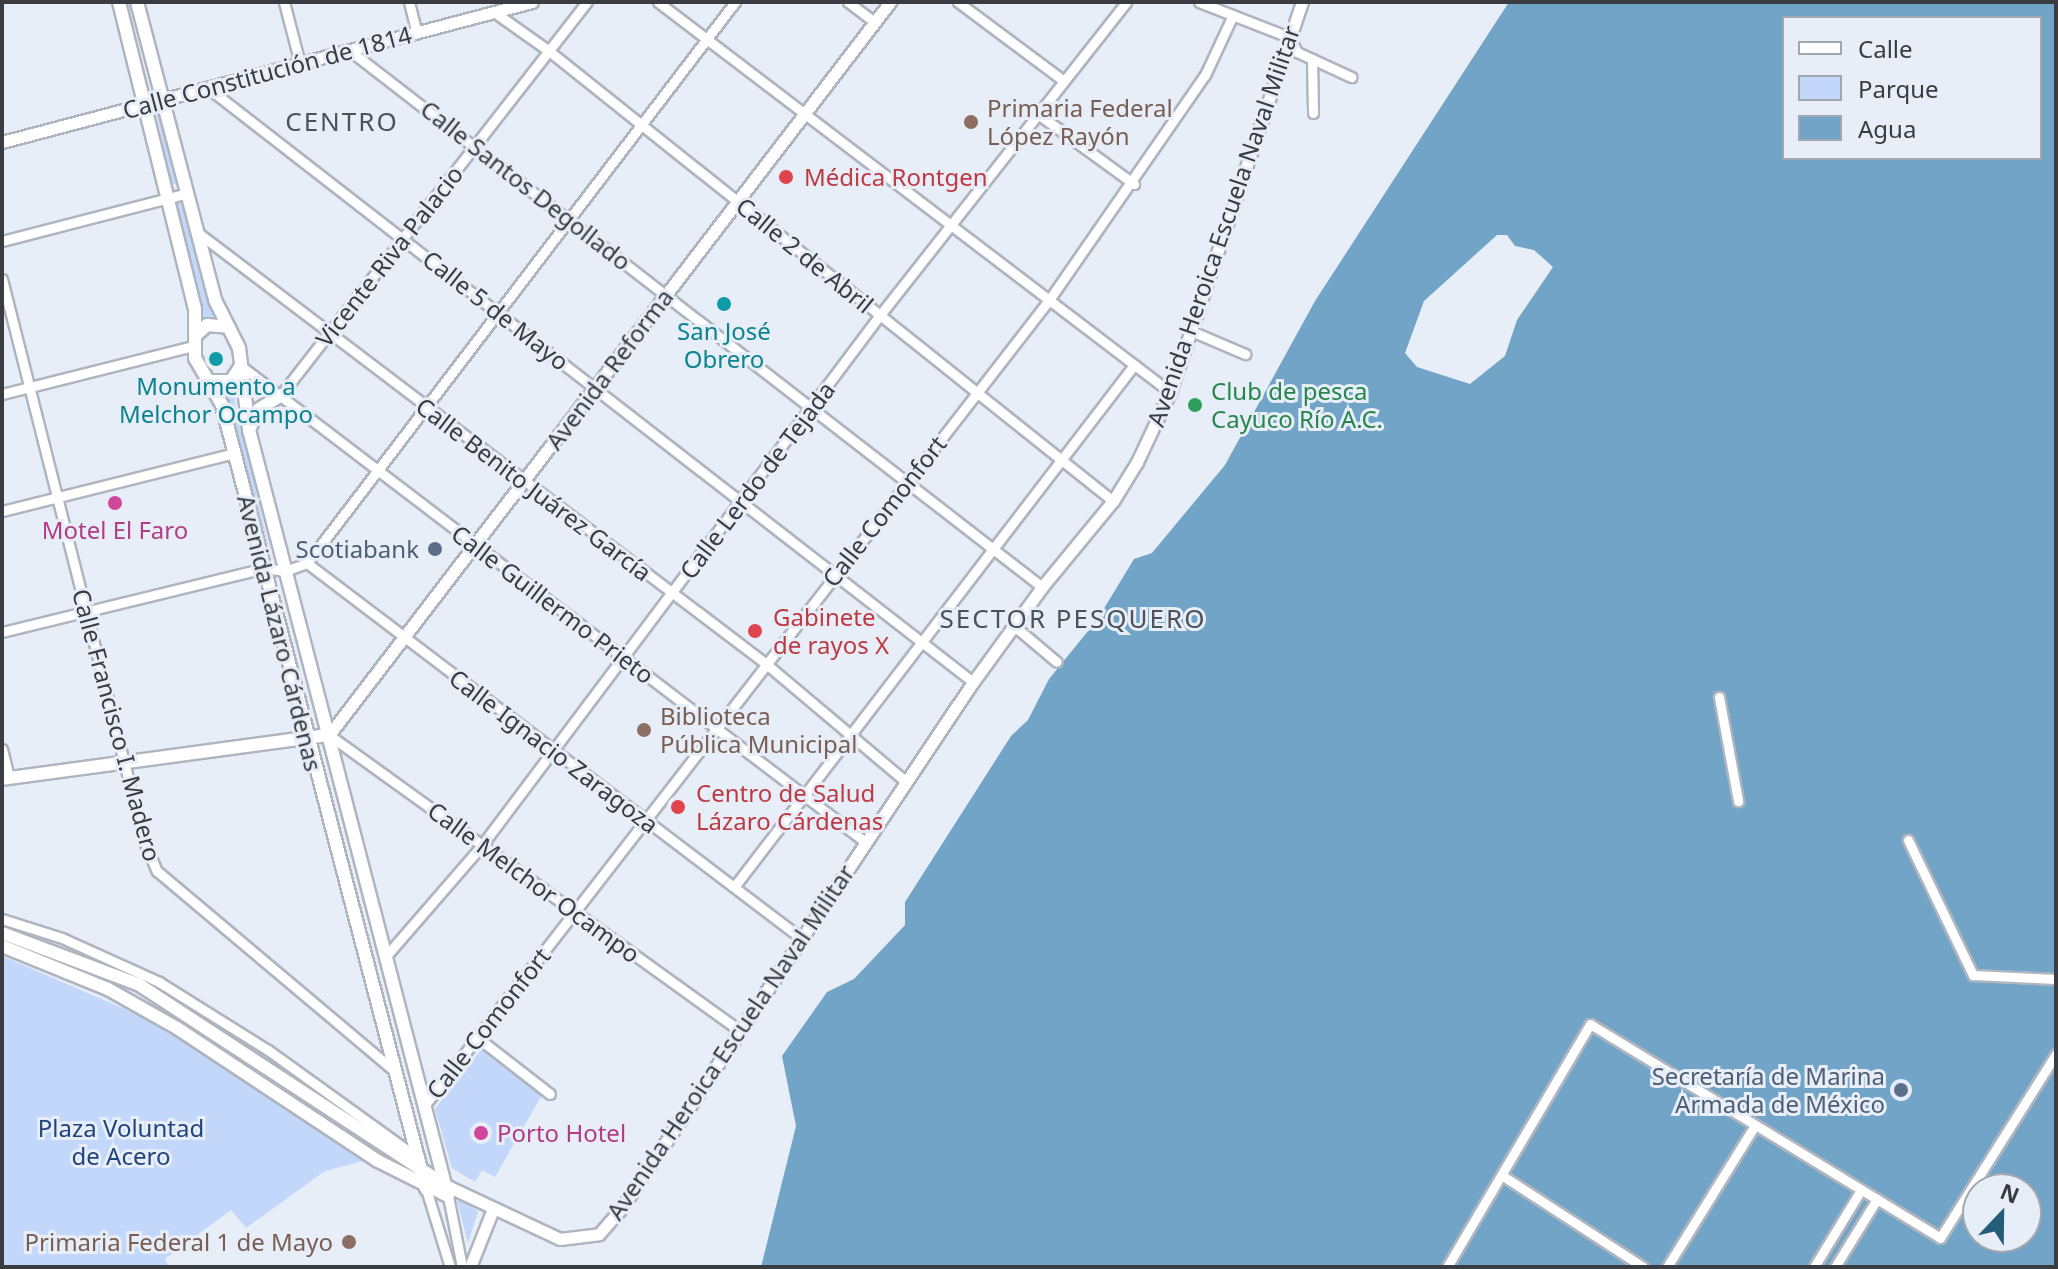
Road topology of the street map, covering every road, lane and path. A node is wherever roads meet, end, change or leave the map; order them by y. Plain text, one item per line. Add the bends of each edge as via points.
1 (119, 2) edge
2 (137, 2) edge
3 (284, 2) edge
4 (409, 2) edge
5 (529, 2) edge
6 (587, 2) edge
7 (658, 2) edge
8 (735, 2) edge
9 (848, 2) edge
10 (890, 2) edge
11 (958, 2) edge
12 (1126, 2) edge
13 (1199, 2) edge
14 (1302, 2) edge
15 (494, 12) junction
16 (1233, 15) junction
17 (875, 22) junction
18 (417, 33) junction
19 (1289, 37) junction
20 (706, 39) junction
21 (349, 50) junction
22 (549, 51) junction
23 (1312, 59) junction
24 (300, 64) junction
25 (1351, 77) dead end
26 (1064, 81) junction
27 (208, 88) junction
28 (161, 100) junction
29 (144, 105) junction
30 (1313, 113) dead end
31 (805, 114) junction
32 (1038, 114) junction
33 (641, 124) junction
34 (2, 142) edge
35 (476, 144) junction
36 (1134, 184) junction
37 (187, 193) junction
38 (169, 197) junction
39 (738, 201) junction
40 (570, 218) junction
41 (952, 226) junction
42 (197, 232) junction
43 (403, 237) junction
44 (2, 241) edge
45 (2, 279) edge
46 (667, 294) junction
47 (1049, 300) junction
48 (499, 312) junction
49 (880, 315) junction
50 (228, 327) junction
51 (1191, 331) junction
52 (329, 333) junction
53 (194, 340) junction
54 (1245, 354) dead end
55 (1134, 365) junction
56 (241, 366) junction
57 (211, 381) junction
58 (30, 387) junction
59 (595, 387) junction
60 (976, 392) junction
61 (1170, 392) junction
62 (2, 394) edge
63 (280, 396) junction
64 (426, 407) junction
65 (813, 408) junction
66 (249, 430) junction
67 (234, 453) junction
68 (1061, 460) junction
69 (378, 470) junction
70 (522, 482) junction
71 (909, 483) junction
72 (58, 497) junction
73 (1113, 501) junction
74 (741, 502) junction
75 (2, 511) edge
76 (475, 544) junction
77 (993, 549) junction
78 (307, 563) junction
79 (264, 568) junction
80 (285, 571) junction
81 (834, 574) junction
82 (1042, 587) junction
83 (672, 593) junction
84 (84, 612) junction
85 (1013, 625) junction
86 (2, 632) edge
87 (404, 637) junction
88 (921, 642) junction
89 (622, 657) junction
90 (1057, 662) dead end
91 (765, 663) junction
92 (973, 682) junction
93 (1719, 697) dead end
94 (716, 728) junction
95 (329, 735) junction
96 (850, 736) junction
97 (305, 738) junction
98 (2, 749) edge
99 (553, 750) junction
100 (125, 762) junction
101 (6, 778) edge
102 (905, 781) junction
103 (804, 795) junction
104 (1738, 801) dead end
105 (645, 820) junction
106 (1908, 840) dead end
107 (864, 841) junction
108 (482, 845) junction
109 (734, 887) junction
110 (574, 911) junction
111 (2, 919) edge
112 (2, 933) edge
113 (801, 938) junction
114 (2, 946) edge
115 (386, 956) junction
116 (390, 975) junction
117 (2056, 979) edge
118 (371, 980) junction
119 (739, 1030) junction
120 (478, 1038) junction
121 (2056, 1054) edge
122 (393, 1070) junction
123 (550, 1094) dead end
124 (424, 1106) junction
125 (1755, 1125) junction
126 (415, 1156) junction
127 (420, 1170) junction
128 (1503, 1176) junction
129 (426, 1189) junction
130 (1861, 1190) junction
131 (451, 1191) junction
132 (1877, 1199) junction
133 (493, 1209) junction
134 (450, 1267) edge
135 (462, 1267) edge
136 (470, 1267) edge
137 (1447, 1267) edge
138 (1643, 1267) edge
139 (1667, 1267) edge
140 (1814, 1267) edge
141 (1835, 1267) edge

1 - 29 main road, Avenida Lázaro Cárdenas
2 - 28 main road, Avenida Lázaro Cárdenas
3 - 24 street
4 - 18 street
5 - 15 street, Calle Constitución de 1814
6 - 22 street, Vicente Riva Palacio
7 - 20 street
8 - 20 street
9 - 17 street
10 - 17 street, Avenida Reforma
11 - 26 street
12 - 26 street, Calle Lerdo de Tejada
13 - 16 street
14 - 19 street, Avenida Heroica Escuela Naval Militar
15 - 18 street, Calle Constitución de 1814
15 - 22 street, Calle 2 de Abril
16 - 19 street
16 - 36 street, Calle Comonfort via 1205,75
17 - 31 street, Avenida Reforma
18 - 21 street, Calle Constitución de 1814
19 - 23 street via 1297,52
19 - 51 street, Avenida Heroica Escuela Naval Militar
20 - 31 street
20 - 33 street
21 - 24 street, Calle Constitución de 1814
21 - 35 street, Calle Santos Degollado
22 - 33 street, Calle 2 de Abril
22 - 35 street, Vicente Riva Palacio
23 - 25 street
23 - 30 street
24 - 27 street, Calle Constitución de 1814
26 - 32 street, Calle Lerdo de Tejada
27 - 28 street, Calle Constitución de 1814
27 - 43 street, Calle 5 de Mayo
28 - 29 street, Calle Constitución de 1814
28 - 37 main road, Avenida Lázaro Cárdenas
29 - 34 street, Calle Constitución de 1814
29 - 38 main road, Avenida Lázaro Cárdenas
31 - 39 street, Avenida Reforma
31 - 41 street
32 - 36 street
32 - 41 street, Calle Lerdo de Tejada
33 - 39 street, Calle 2 de Abril
33 - 40 street
35 - 40 street, Calle Santos Degollado
35 - 43 street, Vicente Riva Palacio
36 - 47 street, Calle Comonfort
37 - 38 street
37 - 42 main road, Avenida Lázaro Cárdenas
38 - 44 street
38 - 53 main road, Avenida Lázaro Cárdenas via 195,308
39 - 46 street, Avenida Reforma
39 - 49 street, Calle 2 de Abril
40 - 46 street, Calle Santos Degollado
40 - 48 street
41 - 47 street
41 - 49 street, Calle Lerdo de Tejada
42 - 50 main road, Avenida Lázaro Cárdenas
42 - 52 street, Calle Benito Juárez García
43 - 48 street, Calle 5 de Mayo
43 - 52 street, Vicente Riva Palacio
45 - 58 street, Calle Francisco I. Madero
46 - 59 street, Avenida Reforma
46 - 65 street, Calle Santos Degollado
47 - 55 street
47 - 60 street, Calle Comonfort
48 - 59 street, Calle 5 de Mayo
48 - 64 street
49 - 60 street, Calle 2 de Abril
49 - 65 street, Calle Lerdo de Tejada
50 - 53 main road via 207,325
50 - 56 main road, Avenida Lázaro Cárdenas
51 - 54 street
51 - 61 street, Avenida Heroica Escuela Naval Militar
52 - 63 street, Vicente Riva Palacio
52 - 64 street, Calle Benito Juárez García
53 - 57 main road, Avenida Lázaro Cárdenas via 199,367
53 - 58 street
55 - 61 street
55 - 68 street
56 - 57 main road via 231,381
56 - 63 street, Calle Guillermo Prieto
56 - 66 main road, Avenida Lázaro Cárdenas
57 - 67 main road, Avenida Lázaro Cárdenas
58 - 62 street
58 - 72 street, Calle Francisco I. Madero
59 - 70 street, Avenida Reforma
59 - 74 street, Calle 5 de Mayo
60 - 68 street, Calle 2 de Abril
60 - 71 street, Calle Comonfort
61 - 73 street, Avenida Heroica Escuela Naval Militar
63 - 66 main road via 259,409
63 - 69 street, Calle Guillermo Prieto
64 - 69 street
64 - 70 street, Calle Benito Juárez García
65 - 71 street, Calle Santos Degollado
65 - 74 street, Calle Lerdo de Tejada
66 - 80 main road, Avenida Lázaro Cárdenas
67 - 72 street
67 - 79 main road, Avenida Lázaro Cárdenas
68 - 73 street, Calle 2 de Abril
68 - 77 street
69 - 76 street, Calle Guillermo Prieto
69 - 78 street
70 - 76 street, Avenida Reforma
70 - 83 street, Calle Benito Juárez García
71 - 77 street, Calle Santos Degollado
71 - 81 street, Calle Comonfort
72 - 75 street
72 - 84 street, Calle Francisco I. Madero
73 - 82 street, Avenida Heroica Escuela Naval Militar
74 - 81 street, Calle 5 de Mayo
74 - 83 street, Calle Lerdo de Tejada
76 - 87 street, Avenida Reforma
76 - 89 street, Calle Guillermo Prieto
77 - 82 street, Calle Santos Degollado
77 - 88 street
78 - 80 street
78 - 87 street, Calle Ignacio Zaragoza
79 - 80 street
79 - 84 street
79 - 97 main road, Avenida Lázaro Cárdenas
80 - 95 main road, Avenida Lázaro Cárdenas
81 - 88 street, Calle 5 de Mayo
81 - 91 street, Calle Comonfort
82 - 85 street, Avenida Heroica Escuela Naval Militar
83 - 89 street, Calle Lerdo de Tejada
83 - 91 street, Calle Benito Juárez García
84 - 86 street
84 - 100 street, Calle Francisco I. Madero
85 - 90 street
85 - 92 street, Avenida Heroica Escuela Naval Militar
87 - 95 street, Avenida Reforma
87 - 99 street, Calle Ignacio Zaragoza
88 - 92 street, Calle 5 de Mayo
88 - 96 street
89 - 94 street, Calle Guillermo Prieto
89 - 99 street, Calle Lerdo de Tejada
91 - 94 street, Calle Comonfort
91 - 96 street, Calle Benito Juárez García
92 - 102 street, Avenida Heroica Escuela Naval Militar
93 - 104 street
94 - 103 street, Calle Guillermo Prieto
94 - 105 street, Calle Comonfort
95 - 97 main road
95 - 108 street, Calle Melchor Ocampo
95 - 115 main road, Avenida Lázaro Cárdenas
96 - 102 street, Calle Benito Juárez García
96 - 103 street
97 - 100 main road
97 - 118 main road, Avenida Lázaro Cárdenas
98 - 101 street
99 - 105 street, Calle Ignacio Zaragoza
99 - 108 street, Calle Lerdo de Tejada
100 - 101 main road
100 - 122 street, Calle Francisco I. Madero via 144,841 168,885
102 - 107 street, Avenida Heroica Escuela Naval Militar
103 - 107 street, Calle Guillermo Prieto
103 - 109 street
105 - 109 street, Calle Ignacio Zaragoza
105 - 110 street, Calle Comonfort
106 - 117 street via 1973,975
107 - 113 street, Avenida Heroica Escuela Naval Militar
108 - 110 street, Calle Melchor Ocampo
108 - 115 street, Calle Lerdo de Tejada
109 - 113 street, Calle Ignacio Zaragoza
110 - 119 street, Calle Melchor Ocampo
110 - 120 street, Calle Comonfort
111 - 126 street via 62,938 159,982 268,1050
112 - 127 main road via 138,984
113 - 119 street, Avenida Heroica Escuela Naval Militar
114 - 129 main road via 108,989 177,1028
115 - 116 main road, Avenida Lázaro Cárdenas
116 - 118 main road
116 - 124 main road, Avenida Lázaro Cárdenas
118 - 122 main road, Avenida Lázaro Cárdenas
119 - 133 street, Avenida Heroica Escuela Naval Militar via 599,1234 560,1239
120 - 123 street
120 - 124 street, Calle Comonfort
121 - 132 street via 1940,1238
122 - 126 main road, Avenida Lázaro Cárdenas
124 - 131 main road, Avenida Lázaro Cárdenas
125 - 128 street via 1590,1024
125 - 130 street
125 - 139 street
126 - 127 main road, Avenida Lázaro Cárdenas
127 - 129 main road, Avenida Lázaro Cárdenas
127 - 131 main road
128 - 137 street
128 - 138 street
129 - 131 main road
129 - 134 street, Avenida Lázaro Cárdenas
130 - 132 street
130 - 140 street
131 - 133 street, Avenida Heroica Escuela Naval Militar
131 - 135 street, Avenida Lázaro Cárdenas
132 - 141 street
133 - 136 street

